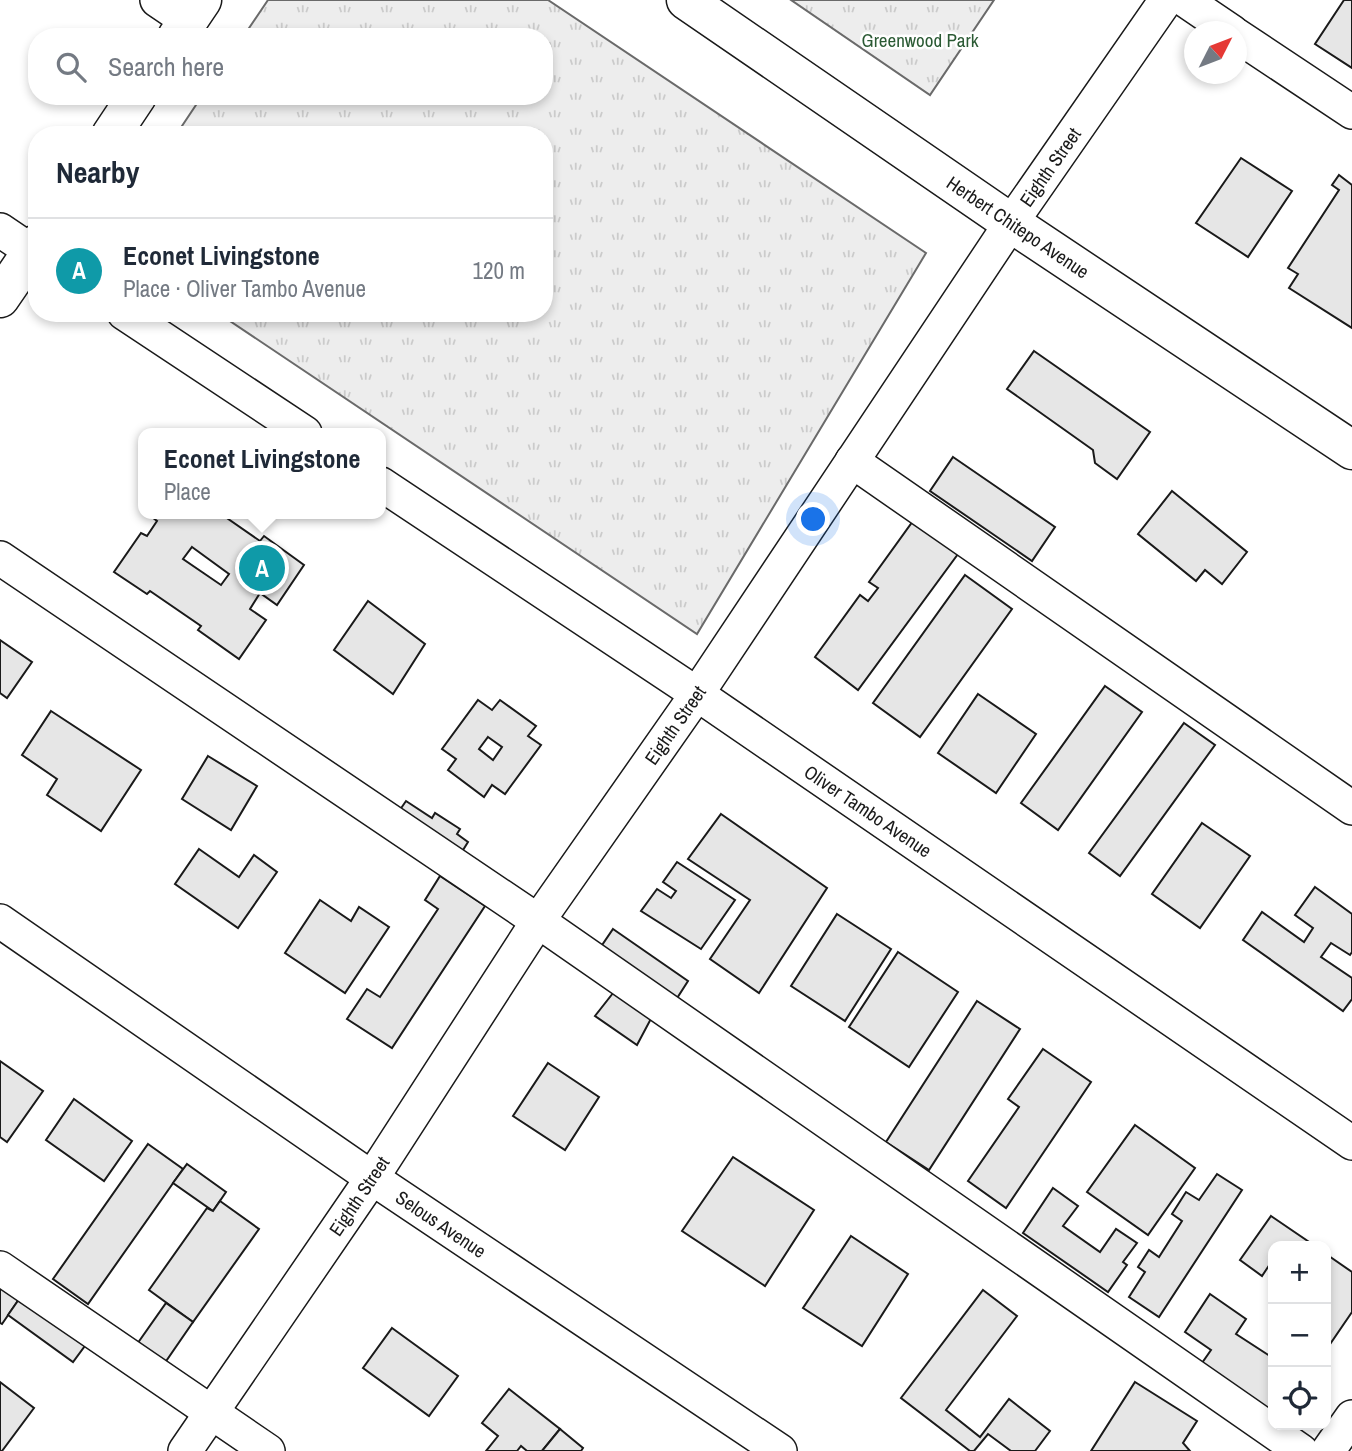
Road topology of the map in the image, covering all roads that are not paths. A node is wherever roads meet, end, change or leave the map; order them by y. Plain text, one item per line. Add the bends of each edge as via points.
1 (686, 0) edge
2 (1166, 0) edge
3 (1185, 0) edge
4 (1216, 21) edge
5 (1247, 42) edge
6 (131, 105) edge
7 (1352, 113) edge
8 (117, 126) edge
9 (1011, 223) junction
10 (0, 230) edge
11 (28, 246) edge
12 (28, 260) edge
13 (0, 298) edge
14 (138, 322) edge
15 (297, 428) edge
16 (1352, 450) edge
17 (852, 461) junction
18 (386, 487) edge
19 (0, 558) edge
20 (697, 694) junction
21 (1352, 808) edge
22 (0, 921) edge
23 (538, 921) junction
24 (1352, 1143) edge
25 (372, 1178) junction
26 (0, 1268) edge
27 (212, 1413) junction
28 (1352, 1416) edge
29 (184, 1451) edge
30 (268, 1451) edge
31 (780, 1451) edge
32 (1301, 1451) edge
33 (1328, 1451) edge

1 - 9 main road, Herbert Chitepo Avenue
2 - 9 street, Eighth Street
3 - 4 street
5 - 7 street
6 - 8 main road
9 - 16 main road, Herbert Chitepo Avenue
9 - 17 street, Eighth Street
10 - 11 street
12 - 13 main road
14 - 15 street
17 - 20 street, Eighth Street
17 - 21 street
18 - 20 street, Oliver Tambo Avenue
19 - 23 street
20 - 23 street, Eighth Street
20 - 24 street, Oliver Tambo Avenue
22 - 25 street, Selous Avenue
23 - 25 street, Eighth Street
23 - 32 street
25 - 27 street, Eighth Street
25 - 31 street, Selous Avenue
26 - 27 street
27 - 29 street, Eighth Street
27 - 30 street
28 - 33 street

